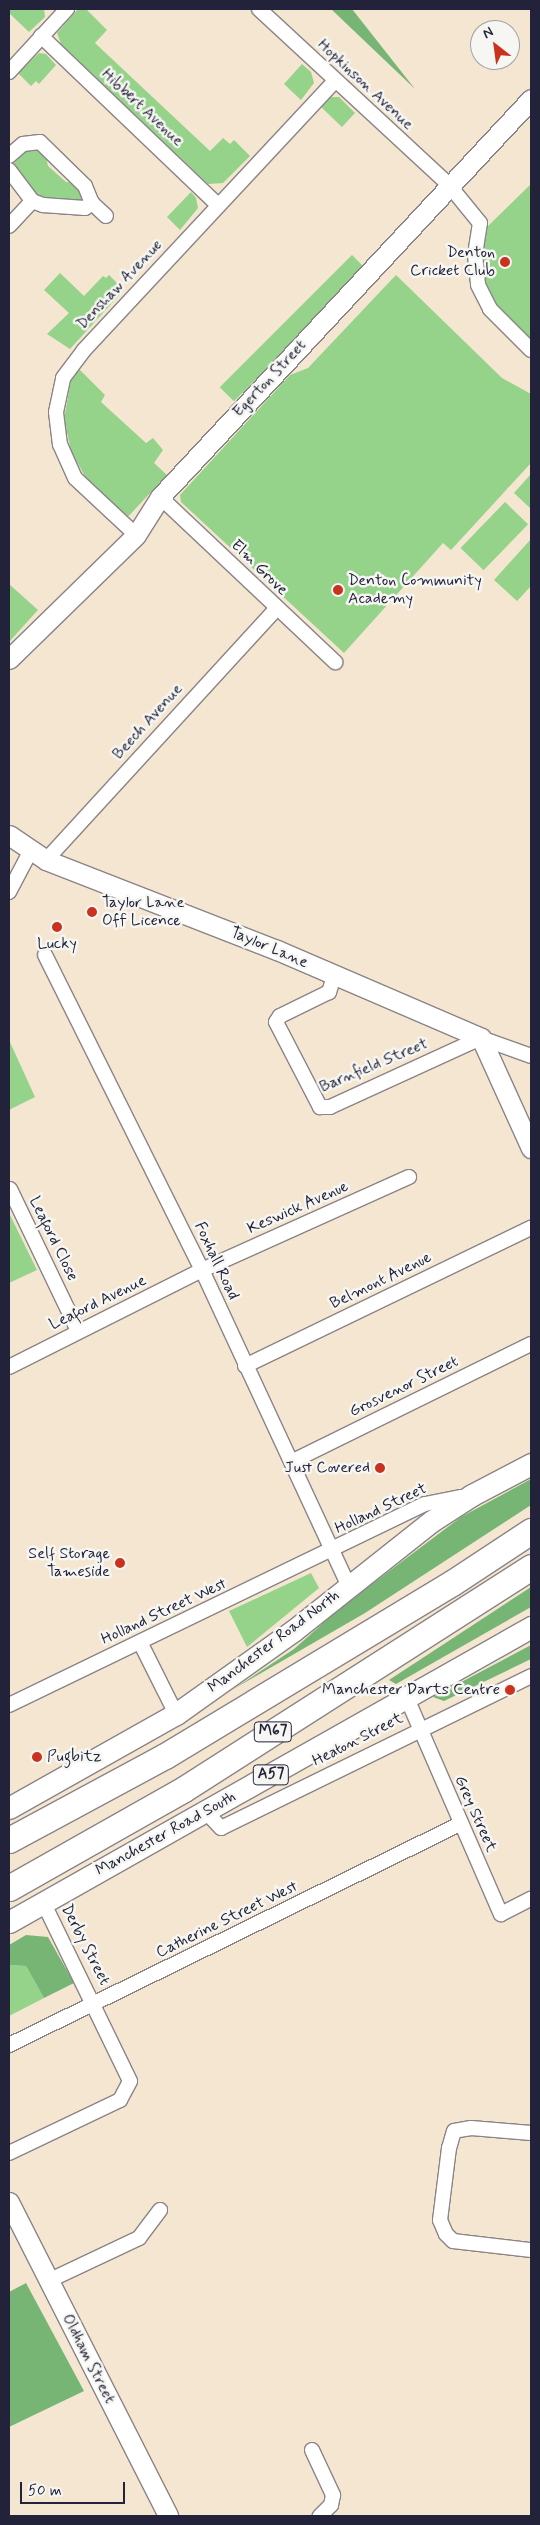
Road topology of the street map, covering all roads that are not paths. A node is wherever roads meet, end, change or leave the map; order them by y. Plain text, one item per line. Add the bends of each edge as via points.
1 (259, 9) edge
2 (62, 10) edge
3 (41, 36) junction
4 (9, 72) edge
5 (334, 82) junction
6 (531, 99) edge
7 (9, 156) edge
8 (9, 170) edge
9 (449, 185) junction
10 (32, 201) junction
11 (92, 203) junction
12 (218, 205) junction
13 (106, 216) dead end
14 (9, 226) edge
15 (531, 350) edge
16 (160, 497) junction
17 (136, 535) junction
18 (276, 609) junction
19 (9, 659) edge
20 (335, 662) dead end
21 (9, 835) edge
22 (38, 856) junction
23 (9, 892) edge
24 (45, 955) dead end
25 (334, 976) junction
26 (481, 1038) junction
27 (531, 1056) edge
28 (531, 1148) edge
29 (409, 1177) dead end
30 (10, 1189) dead end
31 (531, 1228) edge
32 (202, 1270) junction
33 (78, 1331) junction
34 (531, 1344) edge
35 (245, 1366) junction
36 (9, 1367) edge
37 (292, 1460) junction
38 (531, 1464) edge
39 (472, 1495) junction
40 (531, 1531) edge
41 (334, 1550) junction
42 (531, 1566) edge
43 (348, 1586) junction
44 (531, 1627) edge
45 (140, 1642) junction
46 (531, 1676) edge
47 (406, 1696) junction
48 (9, 1705) edge
49 (176, 1714) junction
50 (420, 1728) junction
51 (9, 1808) edge
52 (206, 1812) junction
53 (460, 1824) junction
54 (9, 1840) edge
55 (9, 1888) edge
56 (531, 1899) edge
57 (43, 1902) junction
58 (9, 1922) edge
59 (95, 2004) junction
60 (9, 2045) edge
61 (531, 2133) edge
62 (9, 2153) edge
63 (9, 2202) edge
64 (160, 2210) dead end
65 (531, 2250) edge
66 (48, 2281) junction
67 (312, 2450) dead end
68 (168, 2516) edge
69 (320, 2516) edge

1 - 5 street, Hopkinson Avenue
2 - 3 street
3 - 4 street
3 - 12 street, Hibbert Avenue
5 - 9 street, Hopkinson Avenue
5 - 12 street, Denshaw Avenue
6 - 9 street, Egerton Street
7 - 11 street via 23,144 40,142 85,186
8 - 10 street
9 - 15 street, Hopkinson Avenue via 480,223 475,271 490,308
9 - 16 street, Egerton Street
10 - 11 street via 43,206 85,208
10 - 14 street
11 - 13 street
12 - 17 street, Denshaw Avenue via 84,350 63,378 56,412 60,446 75,478
16 - 17 street, Egerton Street
16 - 18 street, Elm Grove
17 - 19 street, Egerton Street
18 - 20 street, Elm Grove
18 - 22 street, Beech Avenue
21 - 22 street, Taylor Lane
22 - 23 street, Beech Avenue
22 - 25 street, Taylor Lane via 277,950
24 - 32 street, Foxhall Road
25 - 26 street, Taylor Lane
25 - 26 street, Barnfield Street via 329,992 280,1016 276,1022 320,1107 330,1107
26 - 27 street, Taylor Lane
26 - 28 street
29 - 32 street, Keswick Avenue
30 - 33 street, Leaford Close
31 - 35 street, Belmont Avenue
32 - 33 street, Leaford Avenue
32 - 35 street, Foxhall Road
33 - 36 street, Leaford Avenue
34 - 37 street, Grosvenor Street
35 - 37 street, Foxhall Road
37 - 41 street, Foxhall Road
38 - 39 main road, Manchester Road North
39 - 41 street, Holland Street via 426,1504
39 - 43 main road, Manchester Road North
40 - 54 highway, M67 via 452,1583 165,1756
41 - 43 street, Foxhall Road
41 - 45 street, Holland Street West
42 - 55 highway, M67 via 184,1789
43 - 49 main road, Manchester Road North via 245,1666
44 - 47 main road, Manchester Road South / A57
45 - 48 street, Holland Street West
45 - 49 street
46 - 50 street, Heaton Street
47 - 50 street, Grey Street
47 - 52 main road, Manchester Road South / A57
49 - 51 main road, Manchester Road North
50 - 52 street, Heaton Street via 221,1828
50 - 53 street, Grey Street
52 - 57 main road, Manchester Road South / A57
53 - 56 street, Grey Street via 501,1914
53 - 59 street, Catherine Street West
57 - 58 main road, Manchester Road South / A57
57 - 59 street, Derby Street
59 - 60 street, Catherine Street West
59 - 62 street, Derby Street via 130,2081 120,2100
61 - 65 street via 471,2128 454,2130 440,2220 453,2241
63 - 66 street, Oldham Street
64 - 66 street via 139,2238
66 - 68 street, Oldham Street
67 - 69 street via 333,2495 331,2505

